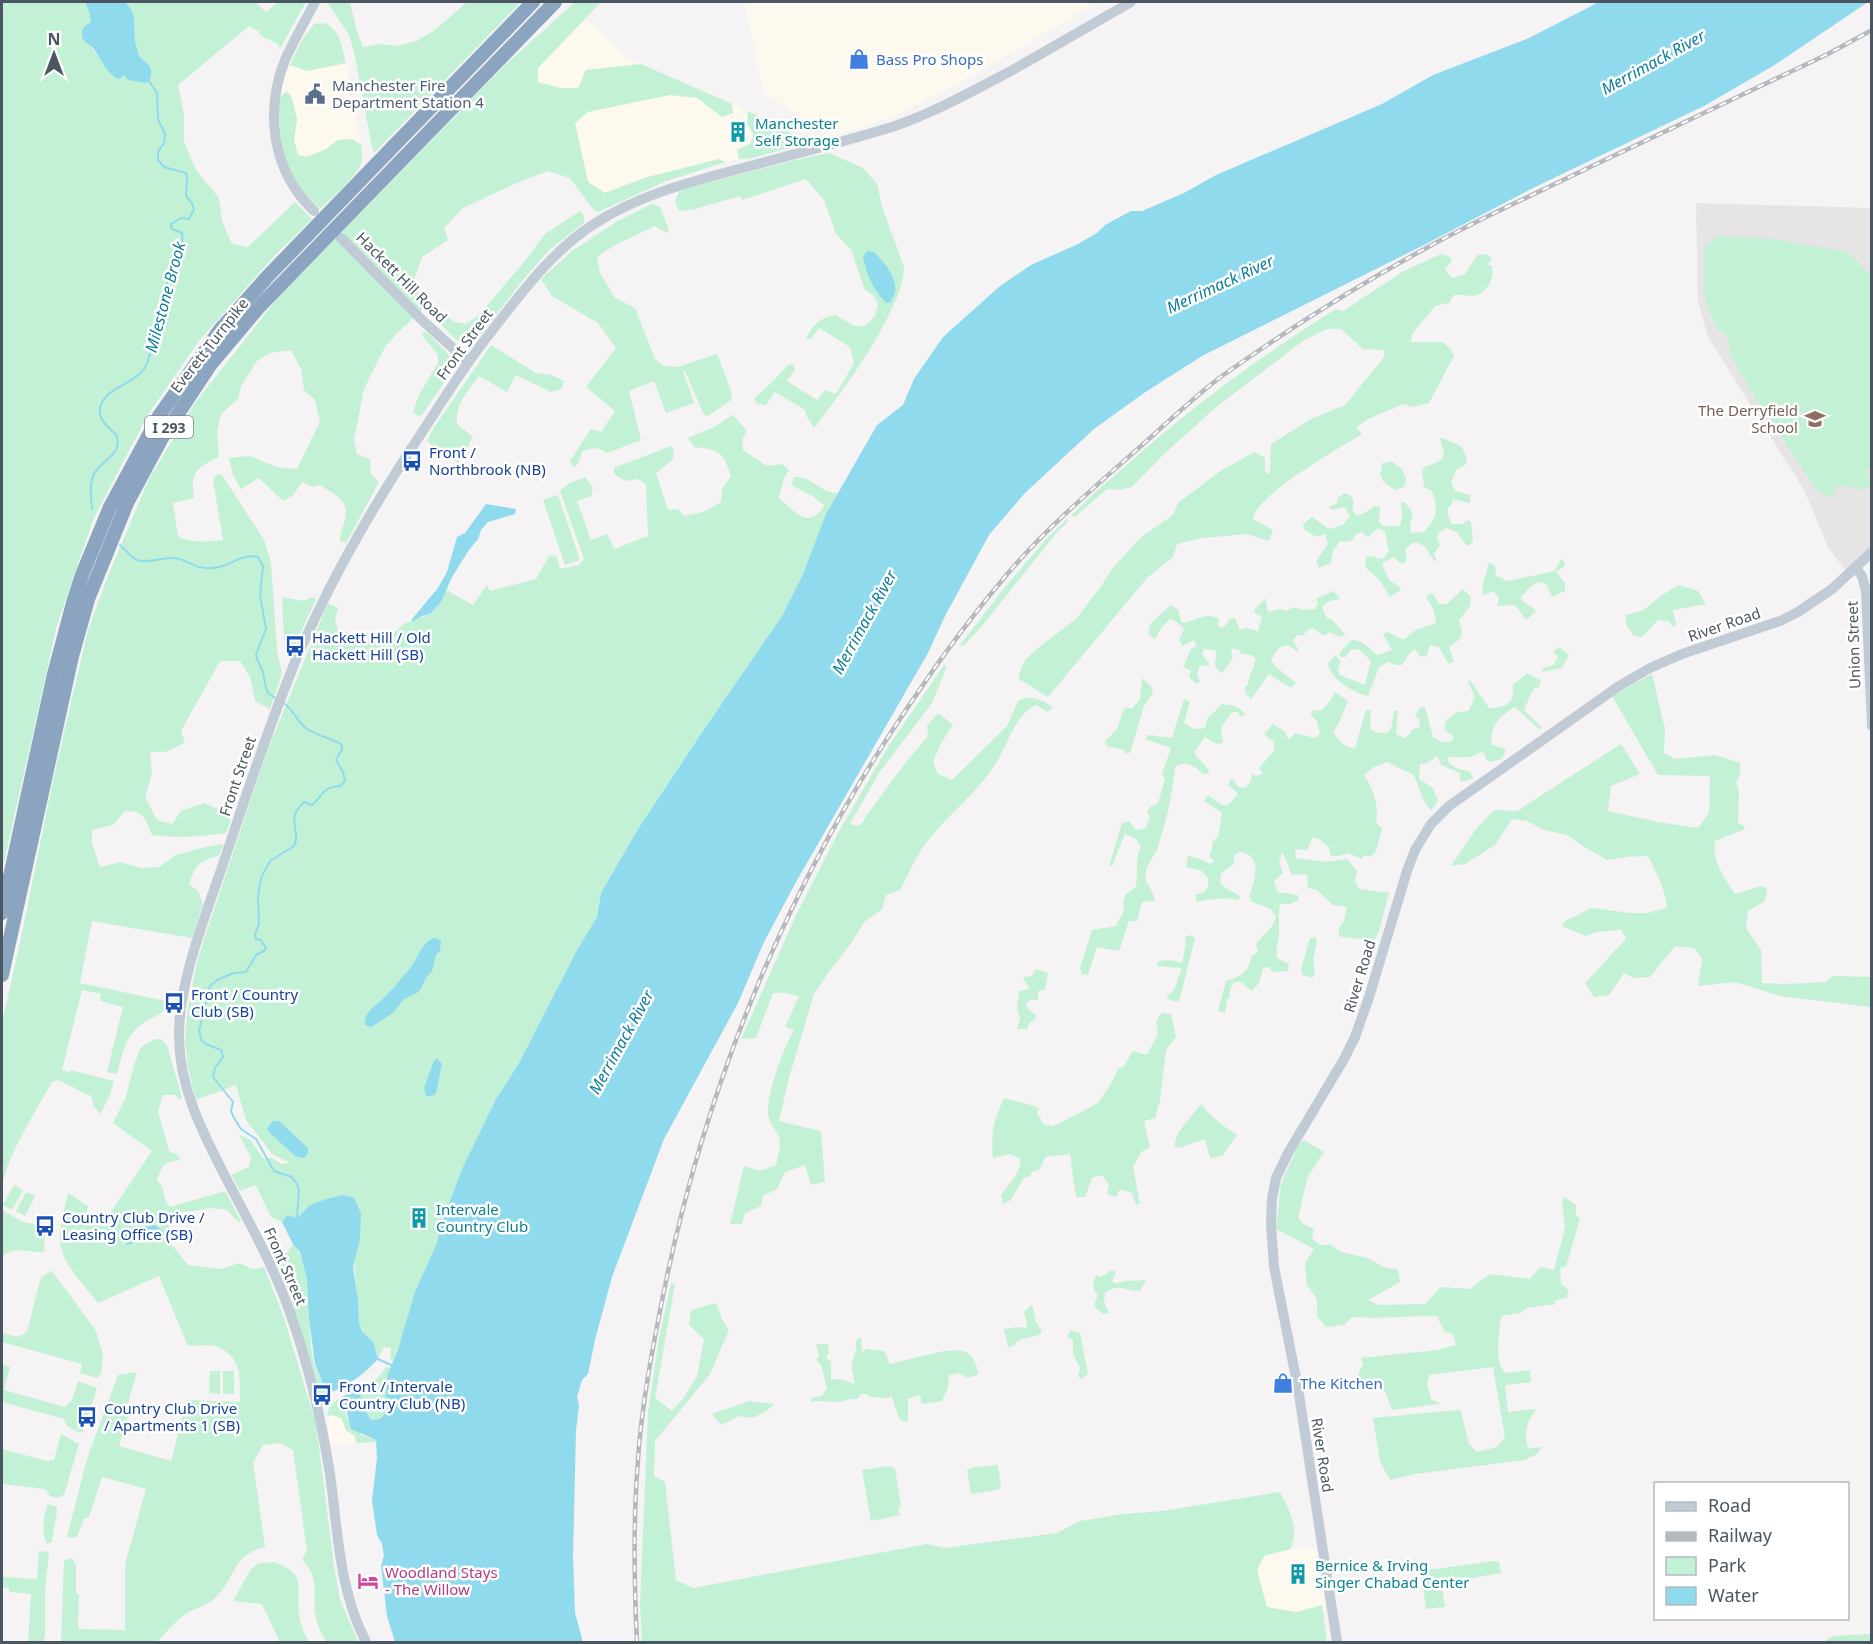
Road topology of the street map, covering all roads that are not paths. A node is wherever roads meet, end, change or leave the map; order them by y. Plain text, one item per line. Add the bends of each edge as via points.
1 (315, 2) edge
2 (533, 2) edge
3 (555, 2) edge
4 (1131, 2) edge
5 (314, 212) dead end
6 (341, 238) dead end
7 (468, 362) junction
8 (1872, 552) edge
9 (1855, 567) junction
10 (1872, 726) edge
11 (2, 913) edge
12 (2, 975) edge
13 (366, 1642) edge
14 (1337, 1642) edge

1 - 5 main road via 285,61 273,110 285,169 294,188
2 - 11 highway, Everett Turnpike / I 293 via 253,292 201,355 149,433 110,507 73,603
3 - 12 highway, Everett Turnpike / I 293 via 259,307 211,364 162,438 127,503 85,609
4 - 7 main road, Front Street via 957,99 899,124 662,191 594,224 533,278
6 - 7 main road, Hackett Hill Road
7 - 13 main road, Front Street via 361,530 294,664 200,934 179,1023 180,1063 191,1104 273,1270 313,1385 345,1586
8 - 9 main road, River Road
9 - 10 main road, Union Street via 1866,591
9 - 14 main road, River Road via 1832,589 1798,612 1672,658 1619,686 1449,806 1415,849 1355,1037 1288,1154 1276,1178 1272,1199 1274,1267 1298,1388

